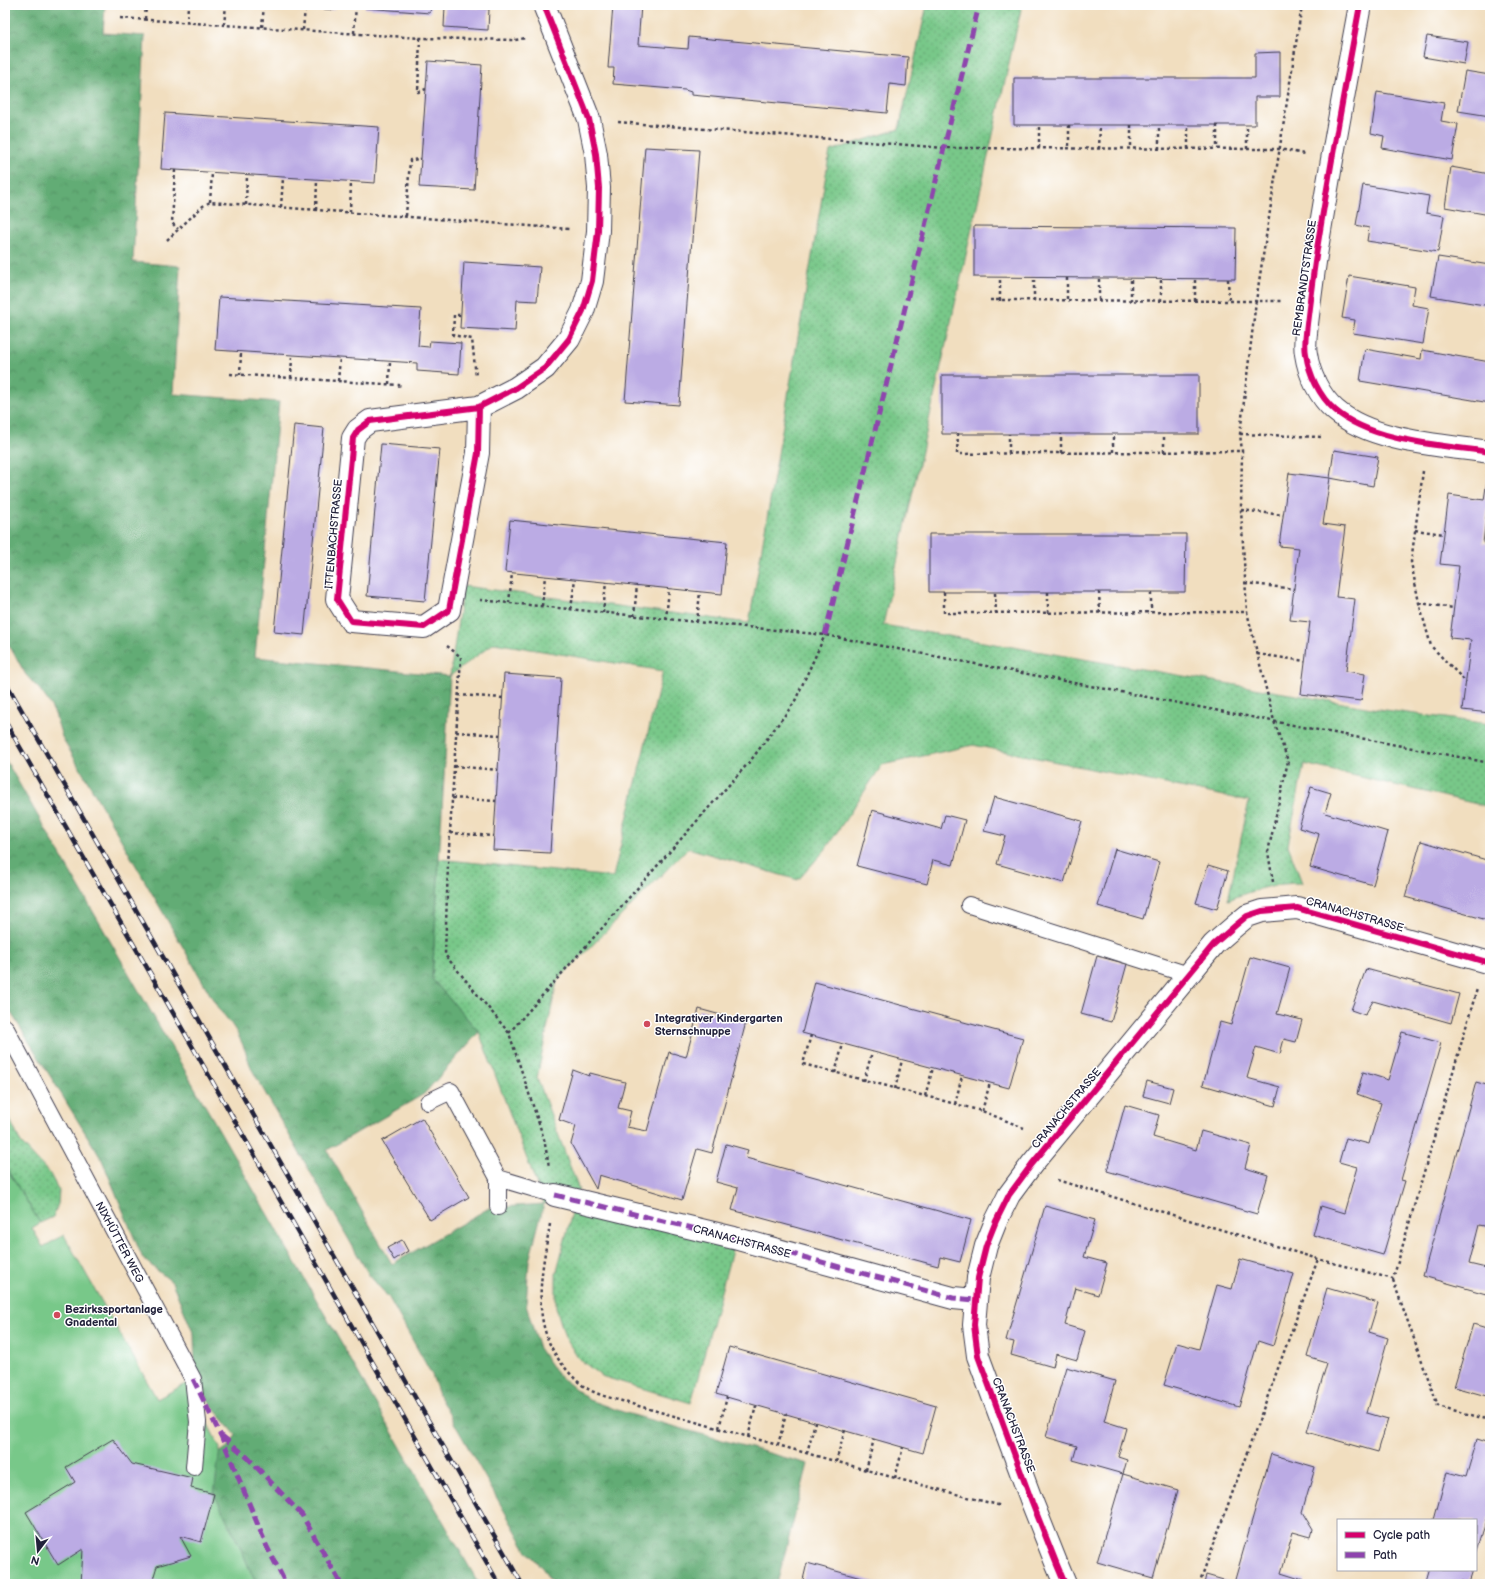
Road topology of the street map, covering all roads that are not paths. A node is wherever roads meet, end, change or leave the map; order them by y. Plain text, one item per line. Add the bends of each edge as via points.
1 (544, 5) edge
2 (1360, 5) edge
3 (478, 407) junction
4 (1490, 452) edge
5 (969, 904) dead end
6 (1488, 962) edge
7 (1189, 975) junction
8 (5, 1027) edge
9 (428, 1102) dead end
10 (498, 1178) junction
11 (555, 1195) joint
12 (498, 1207) dead end
13 (975, 1300) junction
14 (194, 1467) dead end
15 (1066, 1584) edge

1 - 3 street, ITTENBACHSTRASSE via 589,120 596,154 599,188 598,231 592,281 583,311 569,339 545,368 516,388
2 - 4 street, REMBRANDTSTRASSE via 1309,301 1306,354 1312,376 1325,399 1354,424 1390,436
3 - 3 street, ITTENBACHSTRASSE via 370,421 358,430 353,438 337,599 351,621 424,627 449,610 478,453
5 - 7 lane
6 - 7 street, CRANACHSTRASSE via 1297,908 1278,908 1247,916 1236,924 1214,944
7 - 13 street, CRANACHSTRASSE via 1009,1195 986,1246
8 - 14 lane, NIXHÜTTER WEG via 193,1379 198,1422
9 - 10 lane via 451,1091
10 - 11 lane
10 - 12 lane
11 - 13 street, CRANACHSTRASSE via 734,1238 953,1298
13 - 15 street, CRANACHSTRASSE via 974,1325 978,1356 1032,1502

